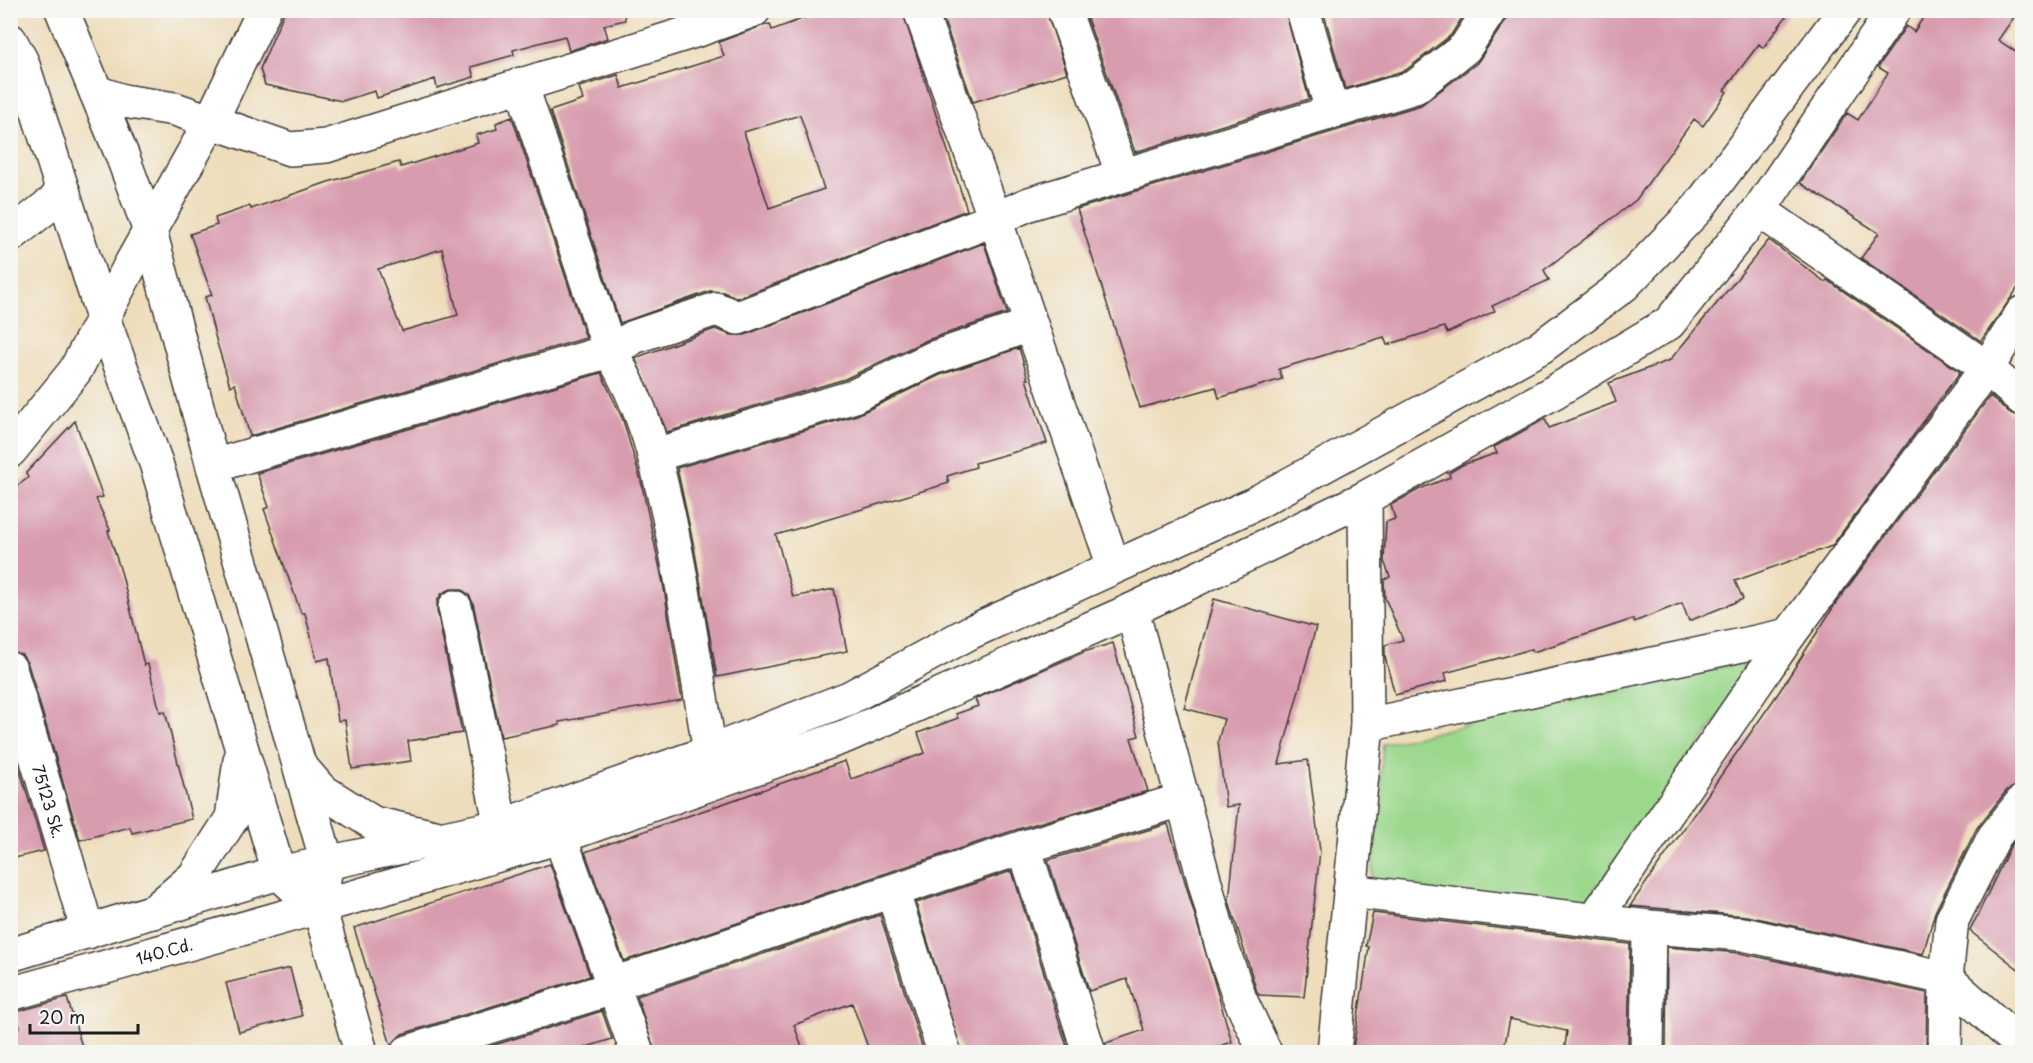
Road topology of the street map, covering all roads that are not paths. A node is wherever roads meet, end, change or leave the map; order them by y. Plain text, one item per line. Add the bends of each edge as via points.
1 (264, 10) edge
2 (754, 10) edge
3 (920, 10) edge
4 (1065, 10) edge
5 (1302, 10) edge
6 (1490, 10) edge
7 (1845, 10) edge
8 (1894, 10) edge
9 (64, 12) edge
10 (698, 20) edge
11 (14, 58) edge
12 (521, 84) junction
13 (96, 92) junction
14 (1332, 111) junction
15 (210, 123) junction
16 (1122, 174) junction
17 (64, 193) junction
18 (1759, 210) junction
19 (995, 219) junction
20 (150, 231) junction
21 (10, 236) edge
22 (2022, 313) edge
23 (103, 318) junction
24 (1030, 325) junction
25 (610, 351) junction
26 (1986, 368) junction
27 (2022, 399) edge
28 (10, 451) edge
29 (655, 454) junction
30 (213, 466) junction
31 (1365, 498) junction
32 (1114, 567) junction
33 (454, 607) dead end
34 (1132, 610) junction
35 (1789, 635) junction
36 (10, 669) edge
37 (1367, 724) junction
38 (241, 749) junction
39 (710, 752) junction
40 (298, 763) junction
41 (1182, 800) junction
42 (2022, 802) edge
43 (501, 826) junction
44 (560, 837) junction
45 (442, 839) junction
46 (1024, 846) junction
47 (327, 862) junction
48 (279, 873) junction
49 (1350, 891) junction
50 (893, 892) junction
51 (318, 907) junction
52 (153, 912) junction
53 (1594, 920) junction
54 (1648, 927) junction
55 (88, 932) junction
56 (10, 955) edge
57 (1946, 978) junction
58 (616, 987) junction
59 (10, 993) edge
60 (2022, 1046) edge
61 (361, 1053) edge
62 (408, 1053) edge
63 (638, 1053) edge
64 (944, 1053) edge
65 (1089, 1053) edge
66 (1265, 1053) edge
67 (1334, 1053) edge
68 (1647, 1053) edge
69 (1945, 1053) edge

1 - 15 street
2 - 10 street
3 - 19 street
4 - 16 street
5 - 14 street
6 - 14 street via 1465,48 1415,87
7 - 32 street via 1698,208 1624,285 1541,347 1500,370 1250,506
8 - 18 street, 140.Cd.
9 - 13 street
10 - 12 street
11 - 17 street
12 - 15 street via 326,146 290,149
12 - 25 street
13 - 15 street via 123,101 175,109
13 - 20 street
14 - 16 street
15 - 20 street
16 - 19 street
17 - 21 street
17 - 23 street
18 - 26 street
18 - 31 street, 140.Cd. via 1669,323
19 - 24 street
19 - 25 street via 738,318 716,309 634,337
20 - 23 street
20 - 30 street
22 - 26 street
23 - 28 street via 75,371
23 - 38 street via 156,463
24 - 29 street via 933,358 852,397
24 - 32 street
25 - 29 street via 628,382
25 - 30 street
26 - 27 street
26 - 35 street
29 - 39 street via 677,556
30 - 40 street
31 - 34 street, 140.Cd.
31 - 37 street
32 - 39 street via 971,632 849,698
33 - 43 street
34 - 41 street
34 - 44 street, 140.Cd. via 846,736
35 - 37 street
35 - 53 street
36 - 55 street, 75123 Sk.
37 - 49 street
38 - 48 street
38 - 52 street via 232,818 194,877
39 - 43 street
40 - 45 street via 321,790 373,823
40 - 47 street
41 - 46 street
41 - 66 street via 1223,950
42 - 57 street via 1994,837 1952,920
43 - 45 street
44 - 51 street, 140.Cd.
44 - 58 street
45 - 47 street
46 - 50 street
46 - 65 street
47 - 48 street
47 - 51 street
48 - 51 street
48 - 52 street
49 - 53 street
49 - 67 street
50 - 58 street via 622,981
50 - 64 street
51 - 59 street, 140.Cd.
51 - 61 street
52 - 55 street
53 - 54 street
54 - 57 street via 1743,934
54 - 68 street
55 - 56 street
57 - 60 street
57 - 69 street
58 - 62 street
58 - 63 street

